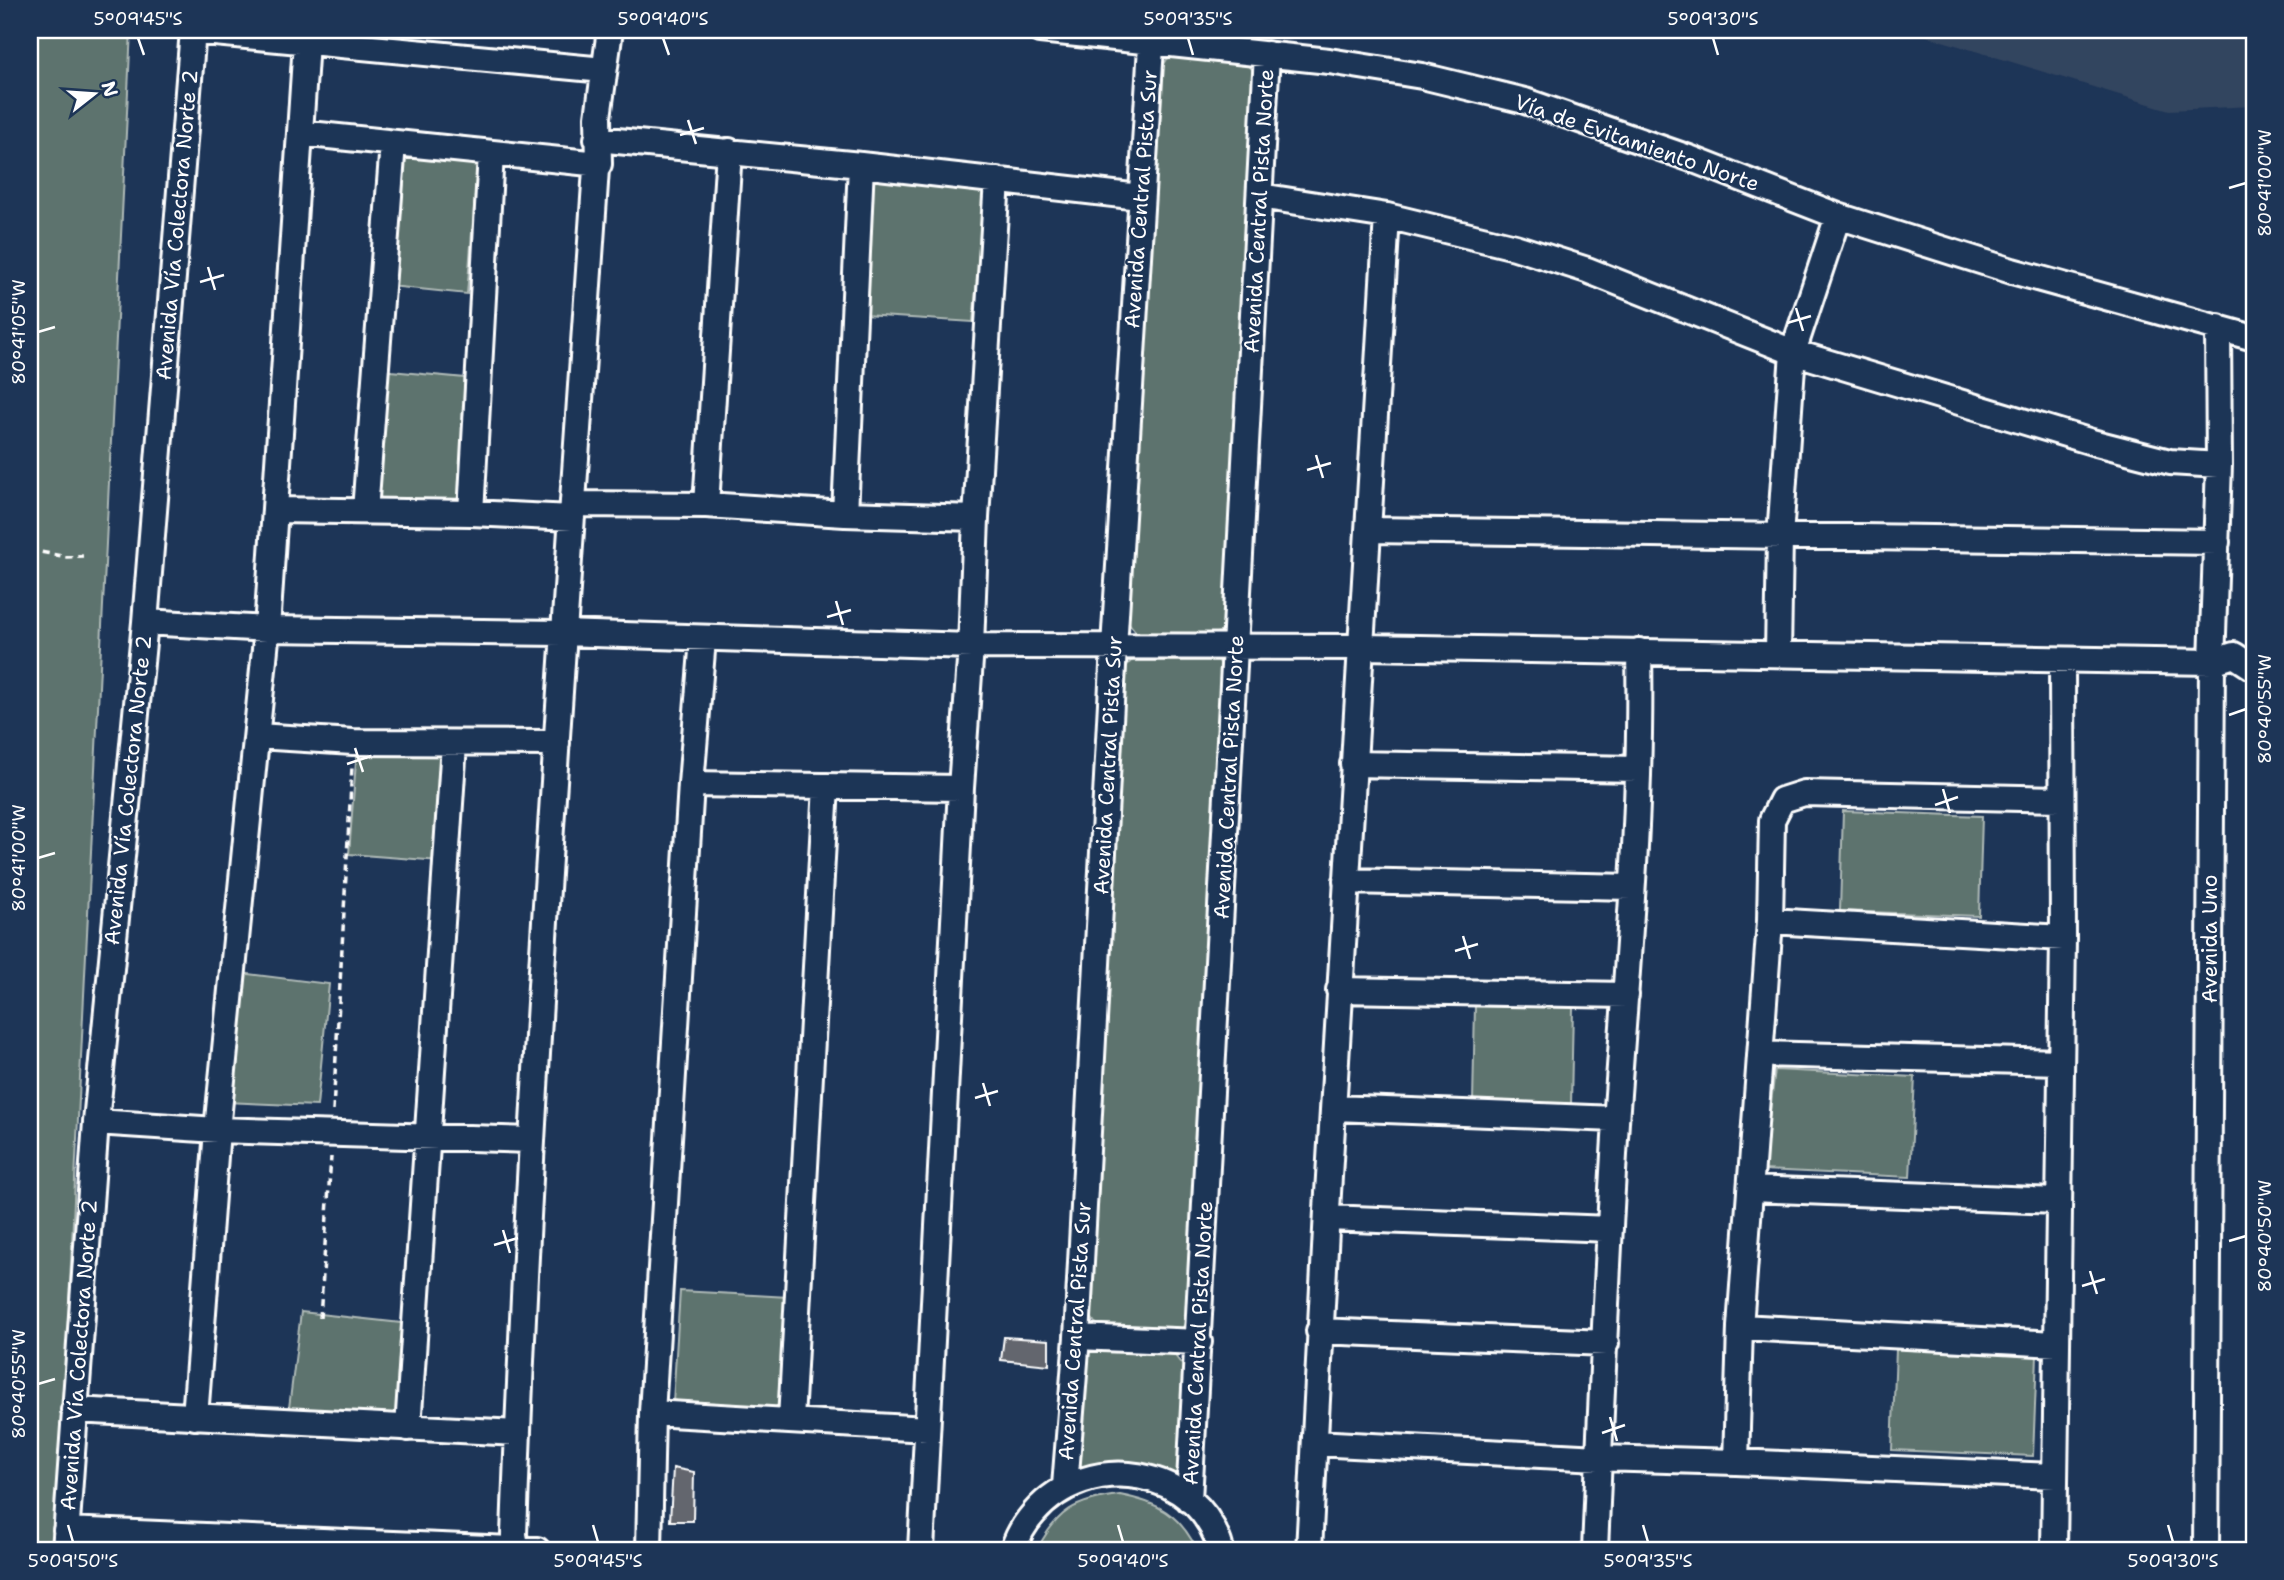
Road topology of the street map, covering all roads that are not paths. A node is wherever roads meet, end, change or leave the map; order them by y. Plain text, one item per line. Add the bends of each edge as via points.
1 (193, 30) edge
2 (610, 30) edge
3 (1040, 30) edge
4 (1152, 36) edge
5 (306, 42) junction
6 (1267, 54) junction
7 (604, 70) junction
8 (300, 134) junction
9 (597, 139) junction
10 (393, 143) junction
11 (729, 151) junction
12 (491, 153) junction
13 (599, 164) junction
14 (861, 165) junction
15 (997, 180) junction
16 (1260, 196) junction
17 (1140, 197) junction
18 (1387, 216) junction
19 (1838, 216) junction
20 (2218, 327) junction
21 (2254, 338) edge
22 (1793, 352) junction
23 (2219, 465) junction
24 (706, 505) junction
25 (275, 510) junction
26 (365, 511) junction
27 (572, 511) junction
28 (471, 513) junction
29 (845, 514) junction
30 (975, 518) junction
31 (1368, 530) junction
32 (1780, 537) junction
33 (2217, 542) junction
34 (145, 622) junction
35 (267, 629) junction
36 (562, 633) junction
37 (703, 639) junction
38 (971, 646) junction
39 (1114, 647) junction
40 (1236, 647) junction
41 (1362, 647) junction
42 (1639, 651) junction
43 (1778, 654) junction
44 (2062, 660) junction
45 (2212, 662) junction
46 (2254, 668) edge
47 (257, 736) junction
48 (556, 743) junction
49 (454, 744) junction
50 (1353, 764) junction
51 (1638, 769) junction
52 (691, 784) junction
53 (826, 786) junction
54 (961, 788) junction
55 (2061, 799) junction
56 (1346, 881) junction
57 (1632, 887) junction
58 (1770, 921) junction
59 (2063, 938) junction
60 (1339, 990) junction
61 (1626, 995) junction
62 (1761, 1054) junction
63 (2061, 1062) junction
64 (1334, 1108) junction
65 (1616, 1119) junction
66 (96, 1122) junction
67 (217, 1130) junction
68 (428, 1137) junction
69 (532, 1140) junction
70 (1751, 1189) junction
71 (2059, 1201) junction
72 (1327, 1218) junction
73 (1610, 1229) junction
74 (1740, 1327) junction
75 (1319, 1331) junction
76 (1077, 1337) junction
77 (1199, 1342) junction
78 (1606, 1343) junction
79 (2056, 1344) junction
80 (74, 1410) junction
81 (652, 1413) junction
82 (195, 1417) junction
83 (791, 1420) junction
84 (408, 1428) junction
85 (927, 1429) junction
86 (518, 1433) junction
87 (1315, 1443) junction
88 (1599, 1458) junction
89 (1736, 1462) junction
90 (2055, 1476) junction
91 (1065, 1486) junction
92 (1189, 1500) junction
93 (66, 1540) edge
94 (523, 1550) edge
95 (649, 1550) edge
96 (921, 1550) edge
97 (1013, 1550) edge
98 (1221, 1550) edge
99 (1309, 1550) edge
100 (1595, 1550) edge
101 (2054, 1550) edge
102 (2206, 1550) edge

1 - 5 street
1 - 34 street, Avenida Vía Colectora Norte 2
2 - 7 street
3 - 4 street, Vía de Evitamiento Norte
4 - 6 street, Vía de Evitamiento Norte
4 - 17 street, Avenida Central Pista Sur
5 - 7 street
5 - 8 street
6 - 16 street, Avenida Central Pista Norte
6 - 19 street, Vía de Evitamiento Norte via 1422,76 1525,101
7 - 9 street
8 - 10 street
8 - 25 street
9 - 11 street
9 - 13 street
10 - 12 street
10 - 26 street
11 - 14 street
11 - 24 street
12 - 13 street
12 - 28 street
13 - 27 street
14 - 15 street
14 - 29 street
15 - 17 street
15 - 30 street
16 - 18 street
16 - 40 street, Avenida Central Pista Norte
17 - 39 street, Avenida Central Pista Sur
18 - 22 street via 1587,270
18 - 31 street
19 - 20 street, Vía de Evitamiento Norte via 2011,271
19 - 22 street
20 - 21 street, Vía de Evitamiento Norte
20 - 23 street, Avenida Uno
22 - 23 street via 2092,442 2170,462
22 - 32 street
23 - 33 street, Avenida Uno
24 - 27 street
24 - 29 street
25 - 26 street
25 - 35 street
26 - 28 street
27 - 28 street
27 - 36 street
29 - 30 street
30 - 38 street
31 - 32 street
31 - 41 street
32 - 33 street
32 - 43 street
33 - 45 street, Avenida Uno
34 - 35 street
34 - 66 street, Avenida Vía Colectora Norte 2
35 - 36 street
35 - 47 street
36 - 37 street
36 - 48 street
37 - 38 street
37 - 52 street
38 - 39 street
38 - 54 street
39 - 40 street
39 - 76 street, Avenida Central Pista Sur
40 - 41 street
40 - 77 street, Avenida Central Pista Norte
41 - 42 street
41 - 50 street
42 - 43 street
42 - 51 street
43 - 44 street
44 - 45 street
44 - 55 street
45 - 46 street via 2234,655
45 - 102 street, Avenida Uno
47 - 49 street
47 - 67 street
48 - 49 street
48 - 69 street
49 - 68 street
50 - 51 street
50 - 56 street
51 - 57 street
52 - 53 street
52 - 81 street
53 - 54 street
53 - 83 street
54 - 85 street
55 - 58 street via 1804,793 1782,800 1772,820
55 - 59 street
56 - 57 street
56 - 60 street
57 - 61 street
58 - 59 street
58 - 62 street
59 - 63 street
60 - 61 street
60 - 64 street
61 - 65 street
62 - 63 street
62 - 70 street
63 - 71 street
64 - 65 street
64 - 72 street
65 - 73 street
66 - 67 street
66 - 80 street, Avenida Vía Colectora Norte 2
67 - 68 street
67 - 82 street
68 - 69 street
68 - 84 street
69 - 86 street
70 - 71 street
70 - 74 street
71 - 79 street
72 - 73 street
72 - 75 street
73 - 78 street
74 - 79 street
74 - 89 street
75 - 78 street
75 - 87 street
76 - 77 street
76 - 91 street, Avenida Central Pista Sur
77 - 92 street, Avenida Central Pista Norte
78 - 88 street
79 - 90 street
80 - 82 street
80 - 93 street, Avenida Vía Colectora Norte 2
81 - 83 street
81 - 95 street
82 - 84 street
83 - 85 street
84 - 86 street
85 - 96 street
86 - 94 street via 514,1535
87 - 88 street
87 - 99 street
88 - 89 street
88 - 100 street
89 - 90 street
90 - 101 street
91 - 92 street via 1116,1473 1167,1485
91 - 97 street via 1026,1521
92 - 98 street via 1207,1520
93 - 94 street

